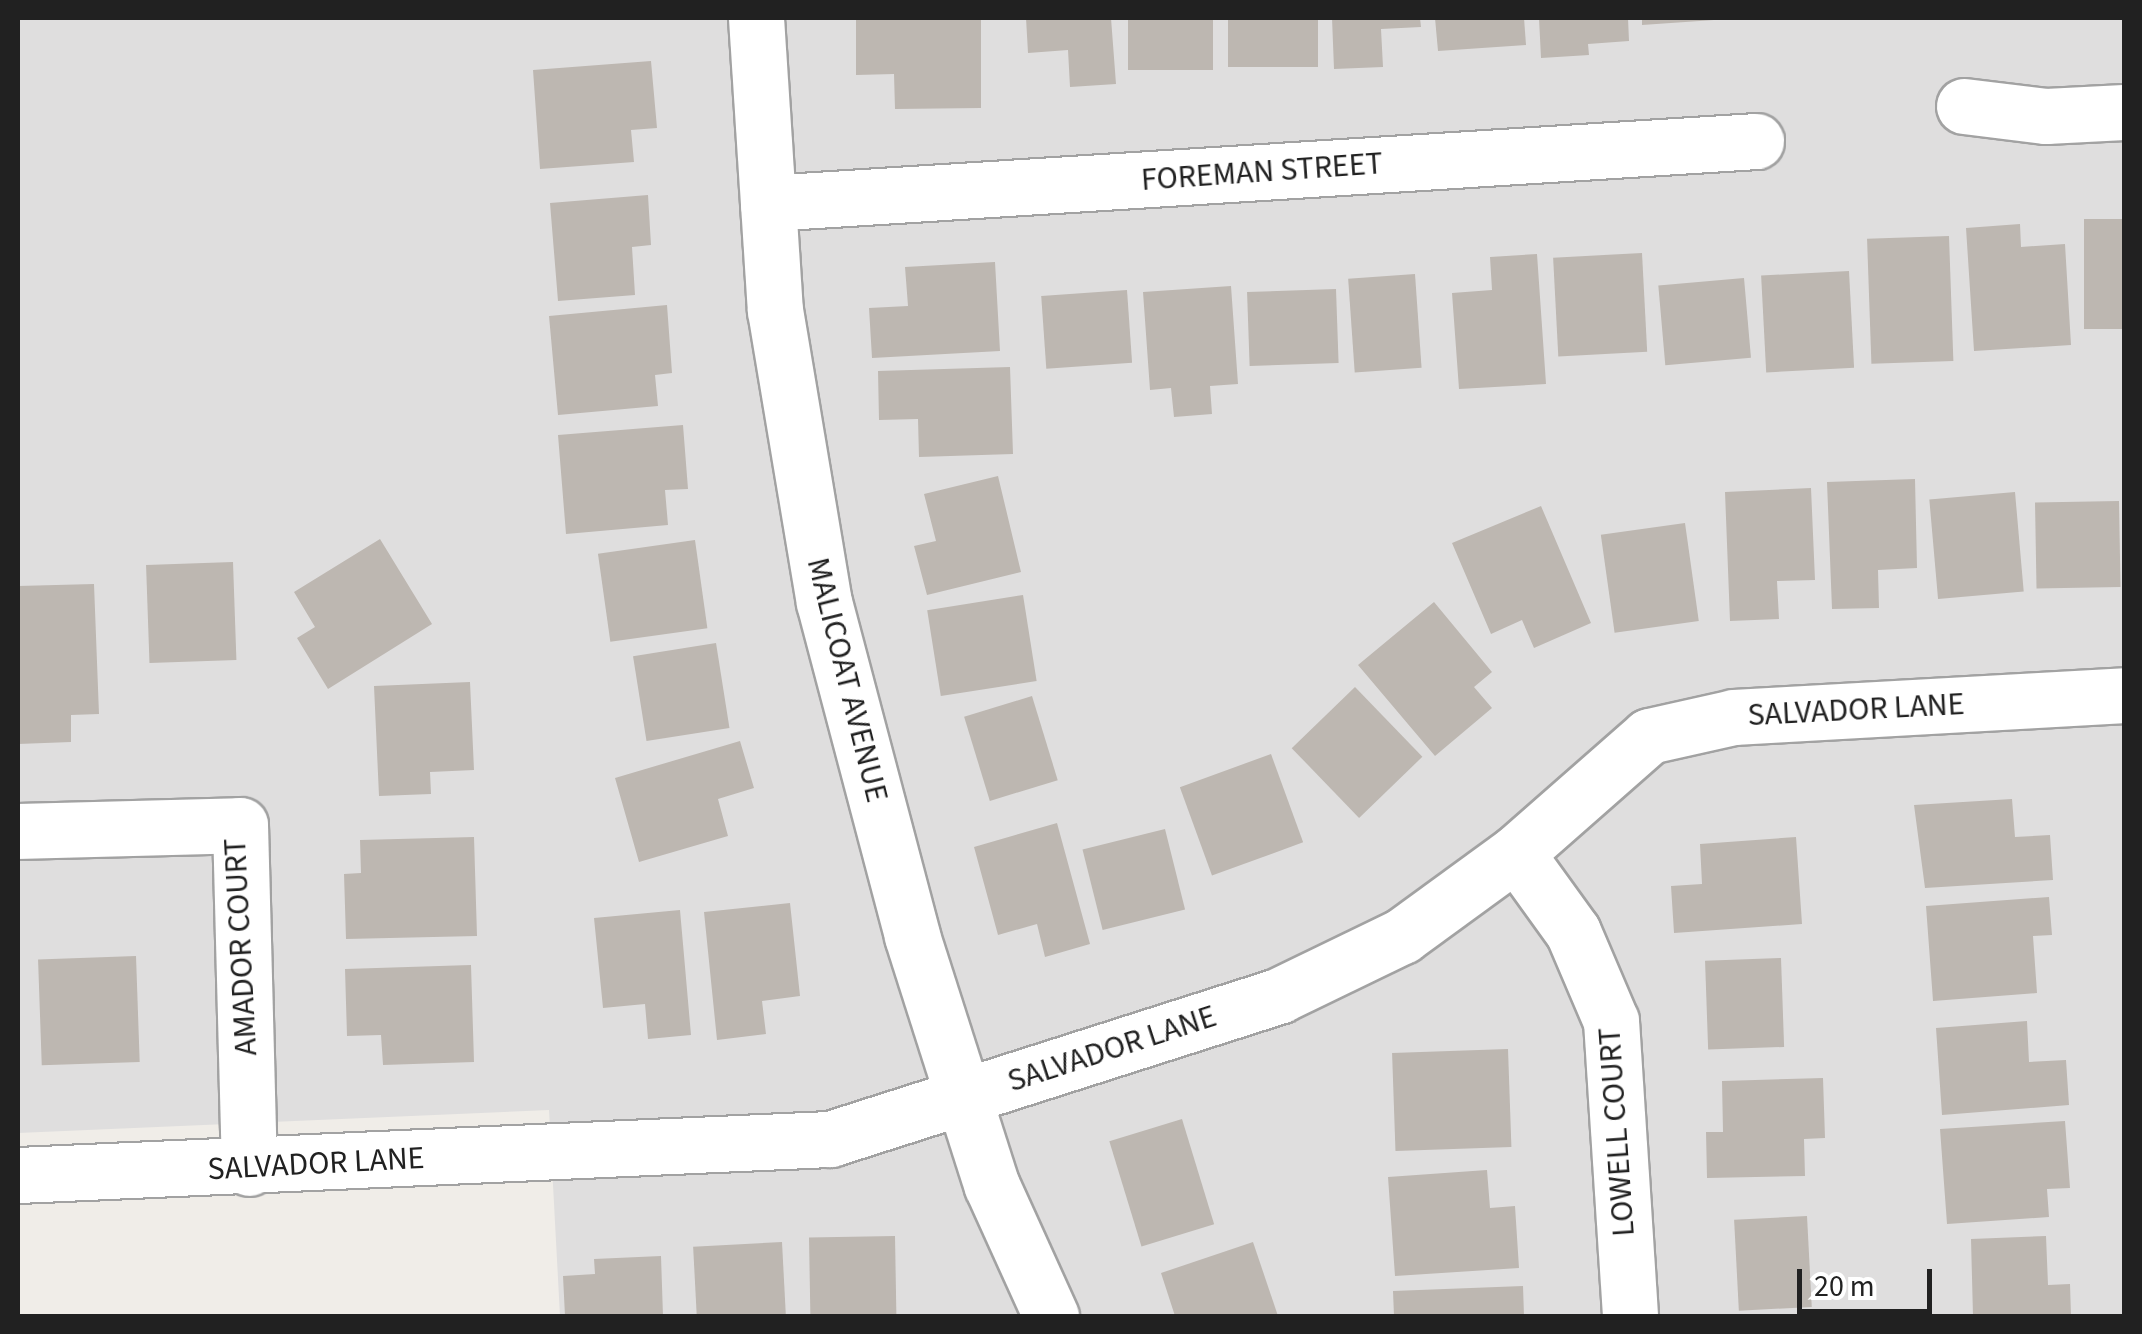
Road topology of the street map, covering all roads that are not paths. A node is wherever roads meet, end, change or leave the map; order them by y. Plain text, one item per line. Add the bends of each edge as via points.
1 (756, 18) edge
2 (1964, 106) dead end
3 (2124, 112) edge
4 (1756, 141) dead end
5 (768, 203) junction
6 (2124, 695) edge
7 (18, 831) edge
8 (1516, 853) junction
9 (964, 1097) junction
10 (249, 1168) junction
11 (18, 1175) edge
12 (1051, 1316) edge
13 (1630, 1316) edge

1 - 5 street, MALICOAT AVENUE
2 - 3 street via 2046,116
4 - 5 street, FOREMAN STREET
5 - 9 street, MALICOAT AVENUE via 775,310 824,602 912,936
6 - 8 street, SALVADOR LANE via 1734,717 1649,736
7 - 10 street, AMADOR COURT via 240,824
8 - 9 street, SALVADOR LANE via 1402,936 1280,996
8 - 13 street, LOWELL COURT via 1573,932 1612,1021
9 - 10 street, SALVADOR LANE via 830,1139
9 - 12 street, MALICOAT AVENUE via 992,1186
10 - 11 street, SALVADOR LANE

